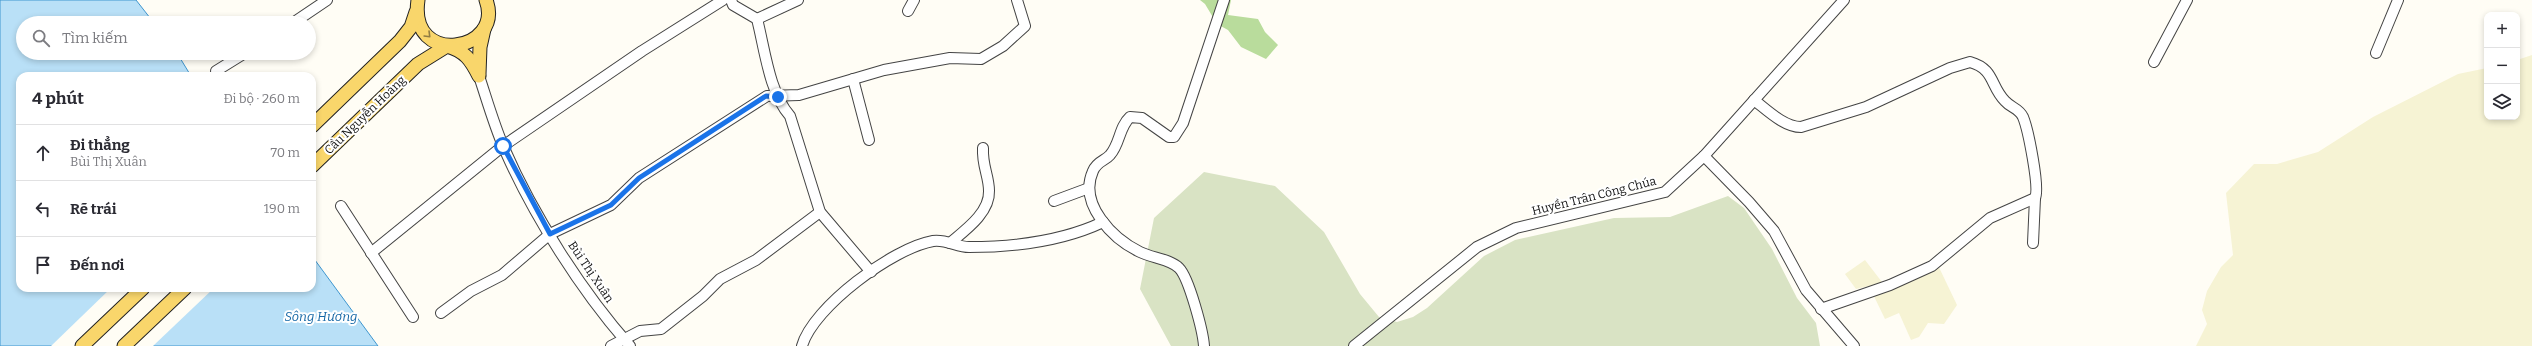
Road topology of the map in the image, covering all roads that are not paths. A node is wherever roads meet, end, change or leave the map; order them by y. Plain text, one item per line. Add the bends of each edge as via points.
1 (327, 0) edge
2 (486, 0) edge
3 (495, 0) edge
4 (723, 0) edge
5 (731, 0) edge
6 (798, 0) edge
7 (914, 0) edge
8 (1017, 0) edge
9 (1224, 0) edge
10 (1844, 0) edge
11 (2187, 0) edge
12 (2398, 0) edge
13 (417, 3) edge
14 (908, 11) dead end
15 (303, 16) edge
16 (486, 20) junction
17 (757, 20) junction
18 (447, 46) junction
19 (2376, 53) dead end
20 (234, 60) edge
21 (2154, 62) dead end
22 (216, 71) dead end
23 (479, 76) junction
24 (853, 79) junction
25 (778, 97) junction
26 (1754, 100) junction
27 (316, 118) edge
28 (869, 140) dead end
29 (503, 146) junction
30 (983, 148) dead end
31 (333, 151) junction
32 (1704, 156) junction
33 (316, 163) edge
34 (316, 172) edge
35 (1089, 188) junction
36 (2035, 198) junction
37 (1054, 201) dead end
38 (341, 206) dead end
39 (820, 212) junction
40 (1103, 222) junction
41 (550, 234) junction
42 (950, 243) junction
43 (2034, 243) dead end
44 (371, 253) junction
45 (871, 272) junction
46 (127, 292) edge
47 (138, 292) edge
48 (181, 292) edge
49 (192, 292) edge
50 (1821, 309) junction
51 (441, 313) dead end
52 (413, 317) dead end
53 (623, 338) junction
54 (71, 346) edge
55 (82, 346) edge
56 (124, 346) edge
57 (136, 346) edge
58 (611, 346) edge
59 (630, 346) edge
60 (802, 346) edge
61 (1204, 346) edge
62 (1354, 346) edge
63 (1854, 346) edge

1 - 15 street
2 - 16 main road
3 - 16 main road
4 - 29 street via 642,51
5 - 17 street via 733,5
6 - 17 street
7 - 14 street
8 - 24 street via 1026,26 985,58 950,58 884,70
9 - 35 street via 1183,123 1176,135 1169,137 1142,118 1130,117 1111,154 1095,166
10 - 26 street, Huyền Trân Công Chúa
11 - 21 street
12 - 19 street
13 -> 18 main road via 419,24 426,35 435,42
13 - 27 main road via 411,27 400,41
16 - 18 main road via 478,35 469,42
16 - 23 main road via 480,47
17 - 25 street
18 - 23 main road via 470,59
18 - 31 main road, Cầu Nguyễn Hoàng via 418,64
20 - 22 street
23 - 29 street, Bùi Thị Xuân
24 - 25 street via 799,95
24 - 28 street
25 - 39 street via 782,108 790,116
25 - 41 street via 766,96 639,178 611,205
26 - 32 street, Huyền Trân Công Chúa
26 - 36 street via 1786,123 1801,127 1866,107 1963,63 1978,64 1990,74 2006,103 2020,110 2023,117 2037,186
29 - 41 street, Bùi Thị Xuân
29 - 44 street
30 - 42 street via 982,162 989,190 987,201 974,223
31 - 33 main road, Cầu Nguyễn Hoàng
31 - 34 main road, Cầu Nguyễn Hoàng
32 - 50 street via 1750,202 1774,231 1806,290
32 - 62 street, Huyền Trân Công Chúa via 1666,192 1516,228 1477,247
35 - 37 street
35 - 40 street via 1094,206
36 - 43 street
36 - 50 street via 1990,218 1932,266 1890,285
38 - 44 street
39 - 45 street
39 - 53 street via 756,260 720,279 661,329 640,330
40 - 42 street via 1067,235 1014,244 967,247
40 - 61 street via 1113,235 1126,244 1180,269 1201,326
41 - 51 street via 502,275 471,291
41 - 53 street, Bùi Thị Xuân via 596,305
42 - 45 street via 942,240 926,243 889,258
44 - 52 street
45 - 60 street via 824,309 809,329
46 - 54 main road
47 - 55 main road
48 - 56 main road
49 - 57 main road
50 - 63 street
53 - 58 street
53 - 59 street, Bùi Thị Xuân

